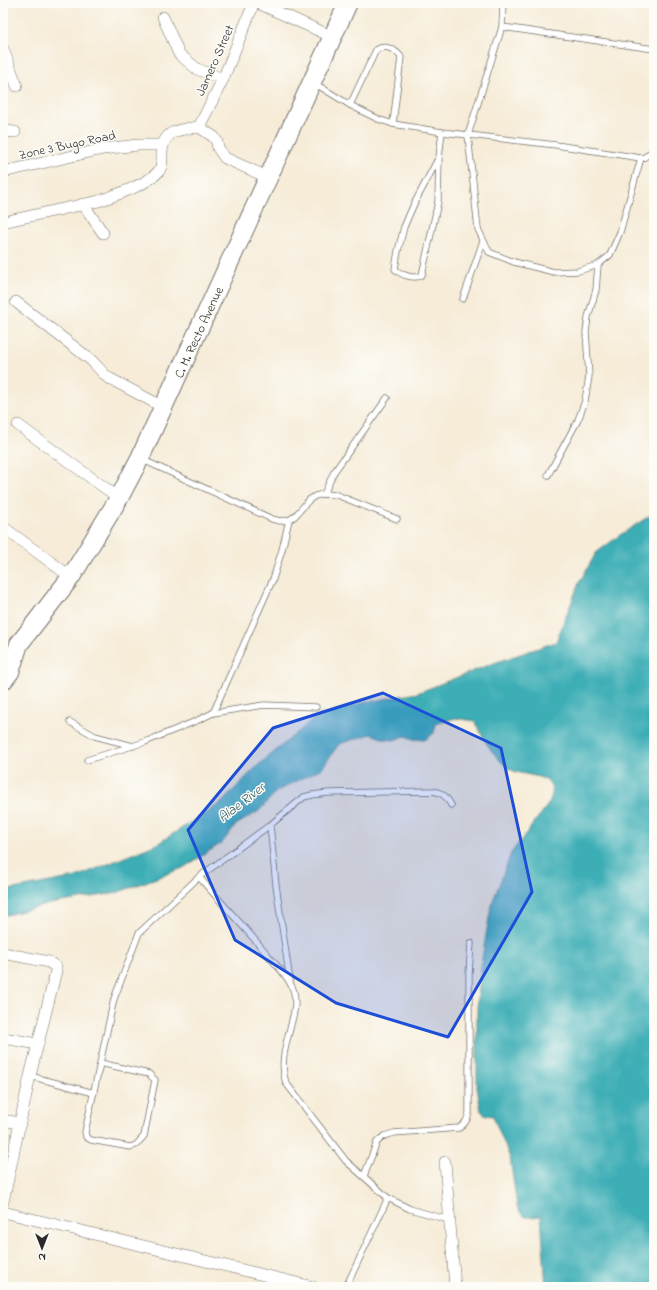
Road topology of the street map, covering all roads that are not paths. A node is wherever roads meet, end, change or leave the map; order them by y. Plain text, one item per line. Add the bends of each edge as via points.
1 (254, 3) edge
2 (258, 3) edge
3 (348, 3) edge
4 (503, 3) edge
5 (164, 17) dead end
6 (502, 27) junction
7 (333, 37) junction
8 (3, 49) edge
9 (654, 49) edge
10 (223, 79) junction
11 (312, 82) junction
12 (17, 86) dead end
13 (350, 105) junction
14 (393, 124) junction
15 (199, 127) junction
16 (3, 131) edge
17 (15, 132) dead end
18 (442, 132) junction
19 (468, 135) junction
20 (161, 145) junction
21 (654, 149) edge
22 (439, 157) junction
23 (641, 158) junction
24 (3, 172) edge
25 (269, 178) junction
26 (83, 204) junction
27 (3, 222) edge
28 (103, 233) dead end
29 (483, 241) junction
30 (598, 265) junction
31 (463, 299) dead end
32 (16, 302) dead end
33 (387, 398) dead end
34 (163, 407) junction
35 (18, 425) dead end
36 (140, 458) junction
37 (548, 475) dead end
38 (324, 494) junction
39 (119, 498) junction
40 (397, 519) dead end
41 (289, 520) junction
42 (3, 527) edge
43 (71, 577) junction
44 (18, 644) junction
45 (3, 654) edge
46 (3, 681) edge
47 (316, 707) dead end
48 (213, 712) junction
49 (70, 722) dead end
50 (133, 746) junction
51 (87, 760) dead end
52 (451, 804) dead end
53 (270, 825) junction
54 (199, 877) junction
55 (471, 943) dead end
56 (3, 953) edge
57 (290, 982) junction
58 (3, 1038) edge
59 (38, 1044) junction
60 (100, 1063) junction
61 (30, 1076) junction
62 (94, 1093) junction
63 (3, 1120) edge
64 (19, 1123) junction
65 (445, 1162) dead end
66 (364, 1176) junction
67 (388, 1198) junction
68 (3, 1202) edge
69 (3, 1212) edge
70 (450, 1220) junction
71 (313, 1287) edge
72 (346, 1287) edge
73 (455, 1287) edge

1 - 10 street, Jamero Street
2 - 7 street
3 - 7 highway, C. M. Recto Avenue
4 - 6 lane
5 - 10 street via 179,54 197,69
6 - 9 lane
6 - 19 lane
7 - 11 highway, C. M. Recto Avenue
8 - 12 street
10 - 15 street, Jamero Street
11 - 13 lane
11 - 25 highway, C. M. Recto Avenue
13 - 14 lane
13 - 14 lane via 376,50 389,48 401,57
14 - 18 lane
15 - 20 street via 179,130 171,134
15 - 25 street via 214,137 226,158
16 - 17 street
18 - 19 lane
18 - 22 lane
19 - 23 lane
19 - 29 lane via 478,229
20 - 24 street, Zone 3 Bugo Road via 103,149
20 - 26 street via 162,163 158,172 146,181 112,196
21 - 23 lane via 646,157
22 - 22 lane via 404,227 395,269 400,274 417,277 422,275 438,202
23 - 30 lane via 620,232 610,255
25 - 34 highway, C. M. Recto Avenue
26 - 27 street
26 - 28 street
29 - 30 lane via 489,252 514,262 554,272
29 - 31 lane
30 - 37 lane via 596,290 586,332 589,376 585,401 578,420
32 - 34 street via 92,360 107,377
33 - 38 lane via 334,472
34 - 36 highway, C. M. Recto Avenue
35 - 39 street
36 - 39 highway, C. M. Recto Avenue
36 - 41 lane via 272,519
38 - 40 lane via 337,495
38 - 41 lane via 309,500
39 - 43 highway, C. M. Recto Avenue
41 - 48 lane via 273,579
42 - 43 street
43 - 44 highway, C. M. Recto Avenue
44 - 45 highway, C. M. Recto Avenue
44 - 46 highway, C. M. Recto Avenue via 10,672
47 - 48 lane via 264,705
48 - 50 lane
49 - 50 lane via 95,736
50 - 51 lane
52 - 53 lane via 442,793 433,791 312,794 304,797
53 - 54 lane
53 - 57 lane
54 - 57 lane
54 - 60 lane via 139,933 114,999
55 - 66 lane via 467,1120 458,1128 401,1132 384,1136 377,1142
56 - 59 street via 49,962 56,966
57 - 66 lane via 295,995 295,1005 283,1058 282,1072 286,1083 346,1161
58 - 59 street
59 - 61 street
60 - 62 lane
60 - 62 lane via 149,1074 155,1080 144,1136 136,1145 130,1147 86,1137
61 - 62 lane
61 - 64 street
63 - 64 street
64 - 68 street
65 - 70 street
66 - 67 lane
67 - 70 lane via 410,1209
67 - 72 lane
69 - 71 street
70 - 73 street

